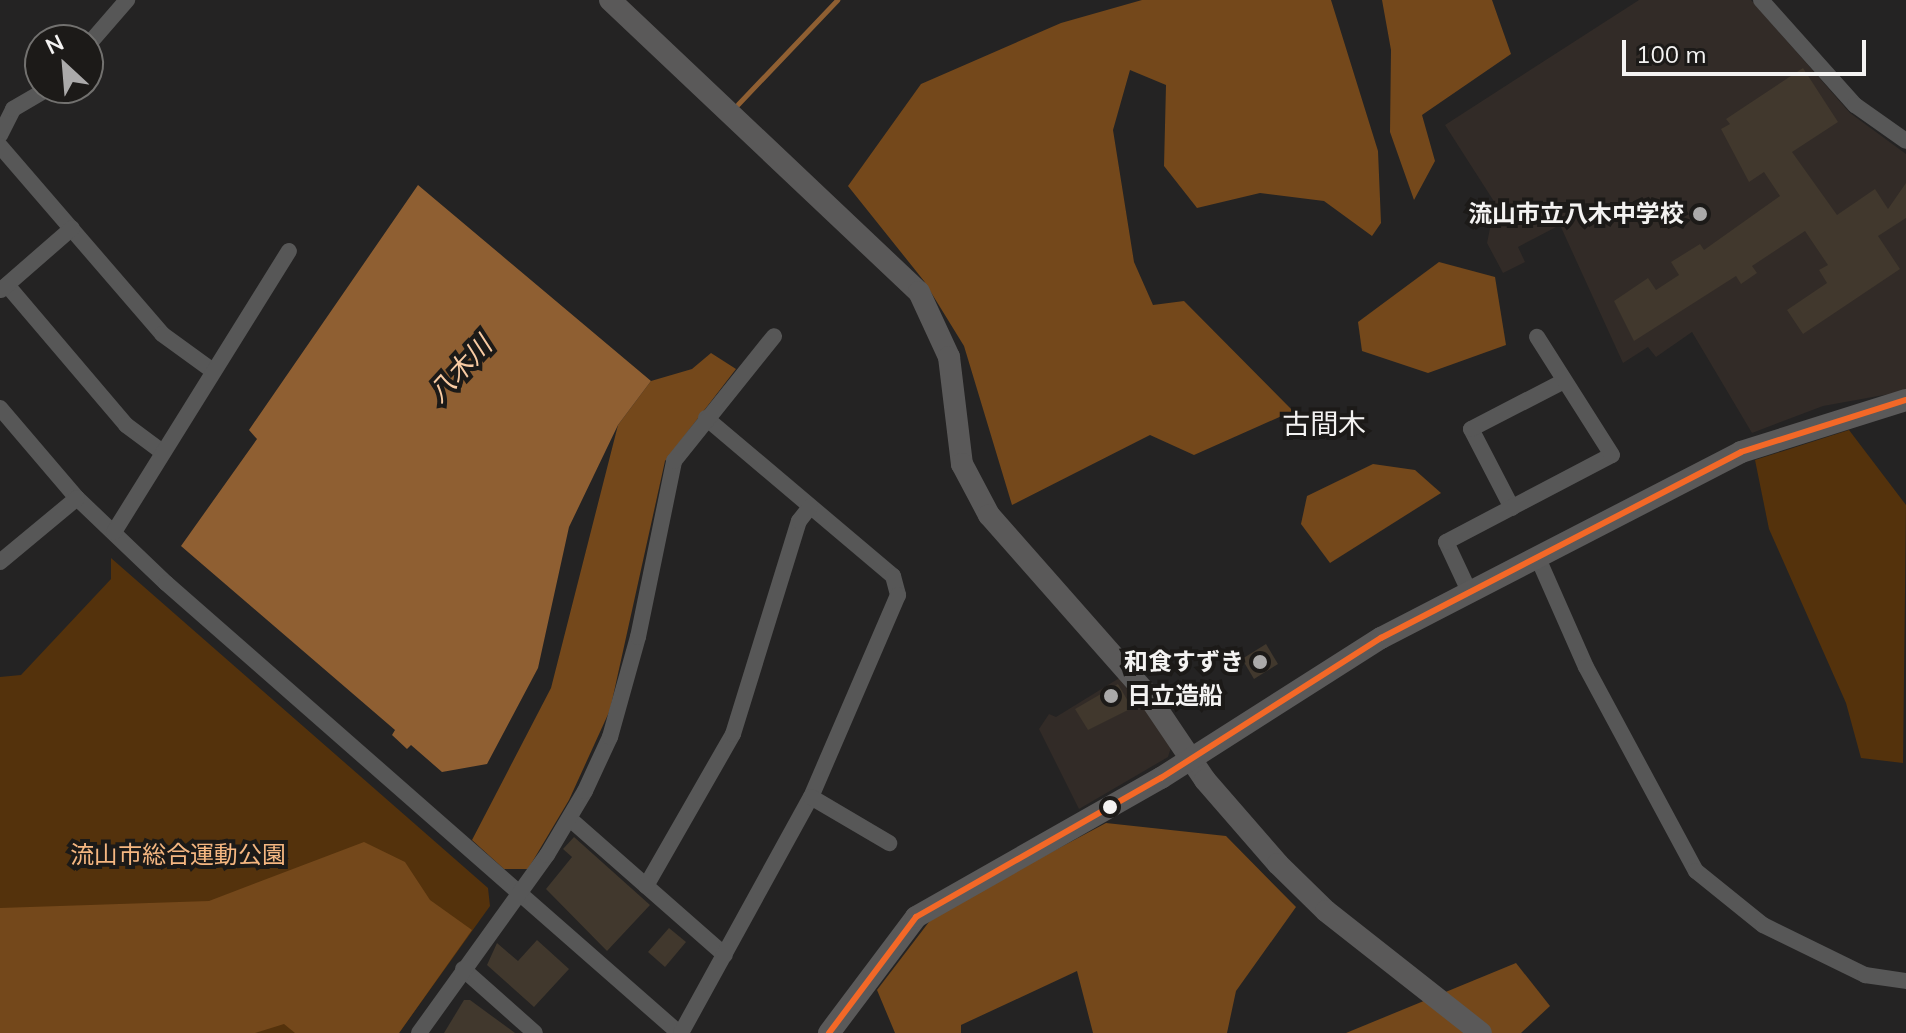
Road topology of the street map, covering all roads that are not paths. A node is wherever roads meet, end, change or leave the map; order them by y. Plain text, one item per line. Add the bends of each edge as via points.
1 (127, 0) edge
2 (610, 0) edge
3 (1761, 0) edge
4 (104, 27) edge
5 (24, 103) edge
6 (0, 135) edge
7 (1906, 141) edge
8 (0, 146) edge
9 (72, 228) junction
10 (289, 251) dead end
11 (3, 288) edge
12 (774, 336) dead end
13 (1537, 337) dead end
14 (213, 371) junction
15 (1564, 381) junction
16 (1906, 400) edge
17 (0, 408) edge
18 (706, 418) junction
19 (161, 451) junction
20 (77, 498) junction
21 (810, 507) junction
22 (1512, 508) junction
23 (114, 532) junction
24 (1537, 556) junction
25 (0, 562) edge
26 (1469, 591) junction
27 (1190, 759) junction
28 (811, 797) junction
29 (570, 819) junction
30 (889, 843) dead end
31 (646, 886) junction
32 (519, 892) junction
33 (725, 955) junction
34 (463, 969) junction
35 (1906, 981) edge
36 (419, 1033) edge
37 (535, 1033) edge
38 (680, 1033) edge
39 (829, 1033) edge
40 (1481, 1033) edge

1 - 4 street
2 - 27 street via 919,292 949,357 956,441 980,503 1147,694
3 - 7 street via 1848,98
5 - 6 street via 13,109
8 - 9 street
9 - 11 street
9 - 14 street via 162,334
10 - 14 street
11 - 19 street via 126,425
12 - 18 street
13 - 15 street
14 - 19 street
15 - 22 street via 1471,429
15 - 22 street via 1612,455
16 - 24 street via 1769,440
17 - 20 street
18 - 21 street
18 - 29 street via 674,461 618,709
19 - 23 street
20 - 23 street
20 - 25 street
21 - 28 street via 893,576 898,595
21 - 31 street via 799,521 733,734
22 - 26 street via 1446,542
23 - 32 street
24 - 26 street
24 - 35 street via 1586,667 1696,871 1763,925 1865,975
26 - 27 street via 1381,638
27 - 39 street via 916,917
27 - 40 street via 1302,889
28 - 30 street
28 - 33 street
29 - 31 street
29 - 32 street
31 - 33 street
32 - 34 street
32 - 38 street
33 - 38 street
34 - 36 street
34 - 37 street

